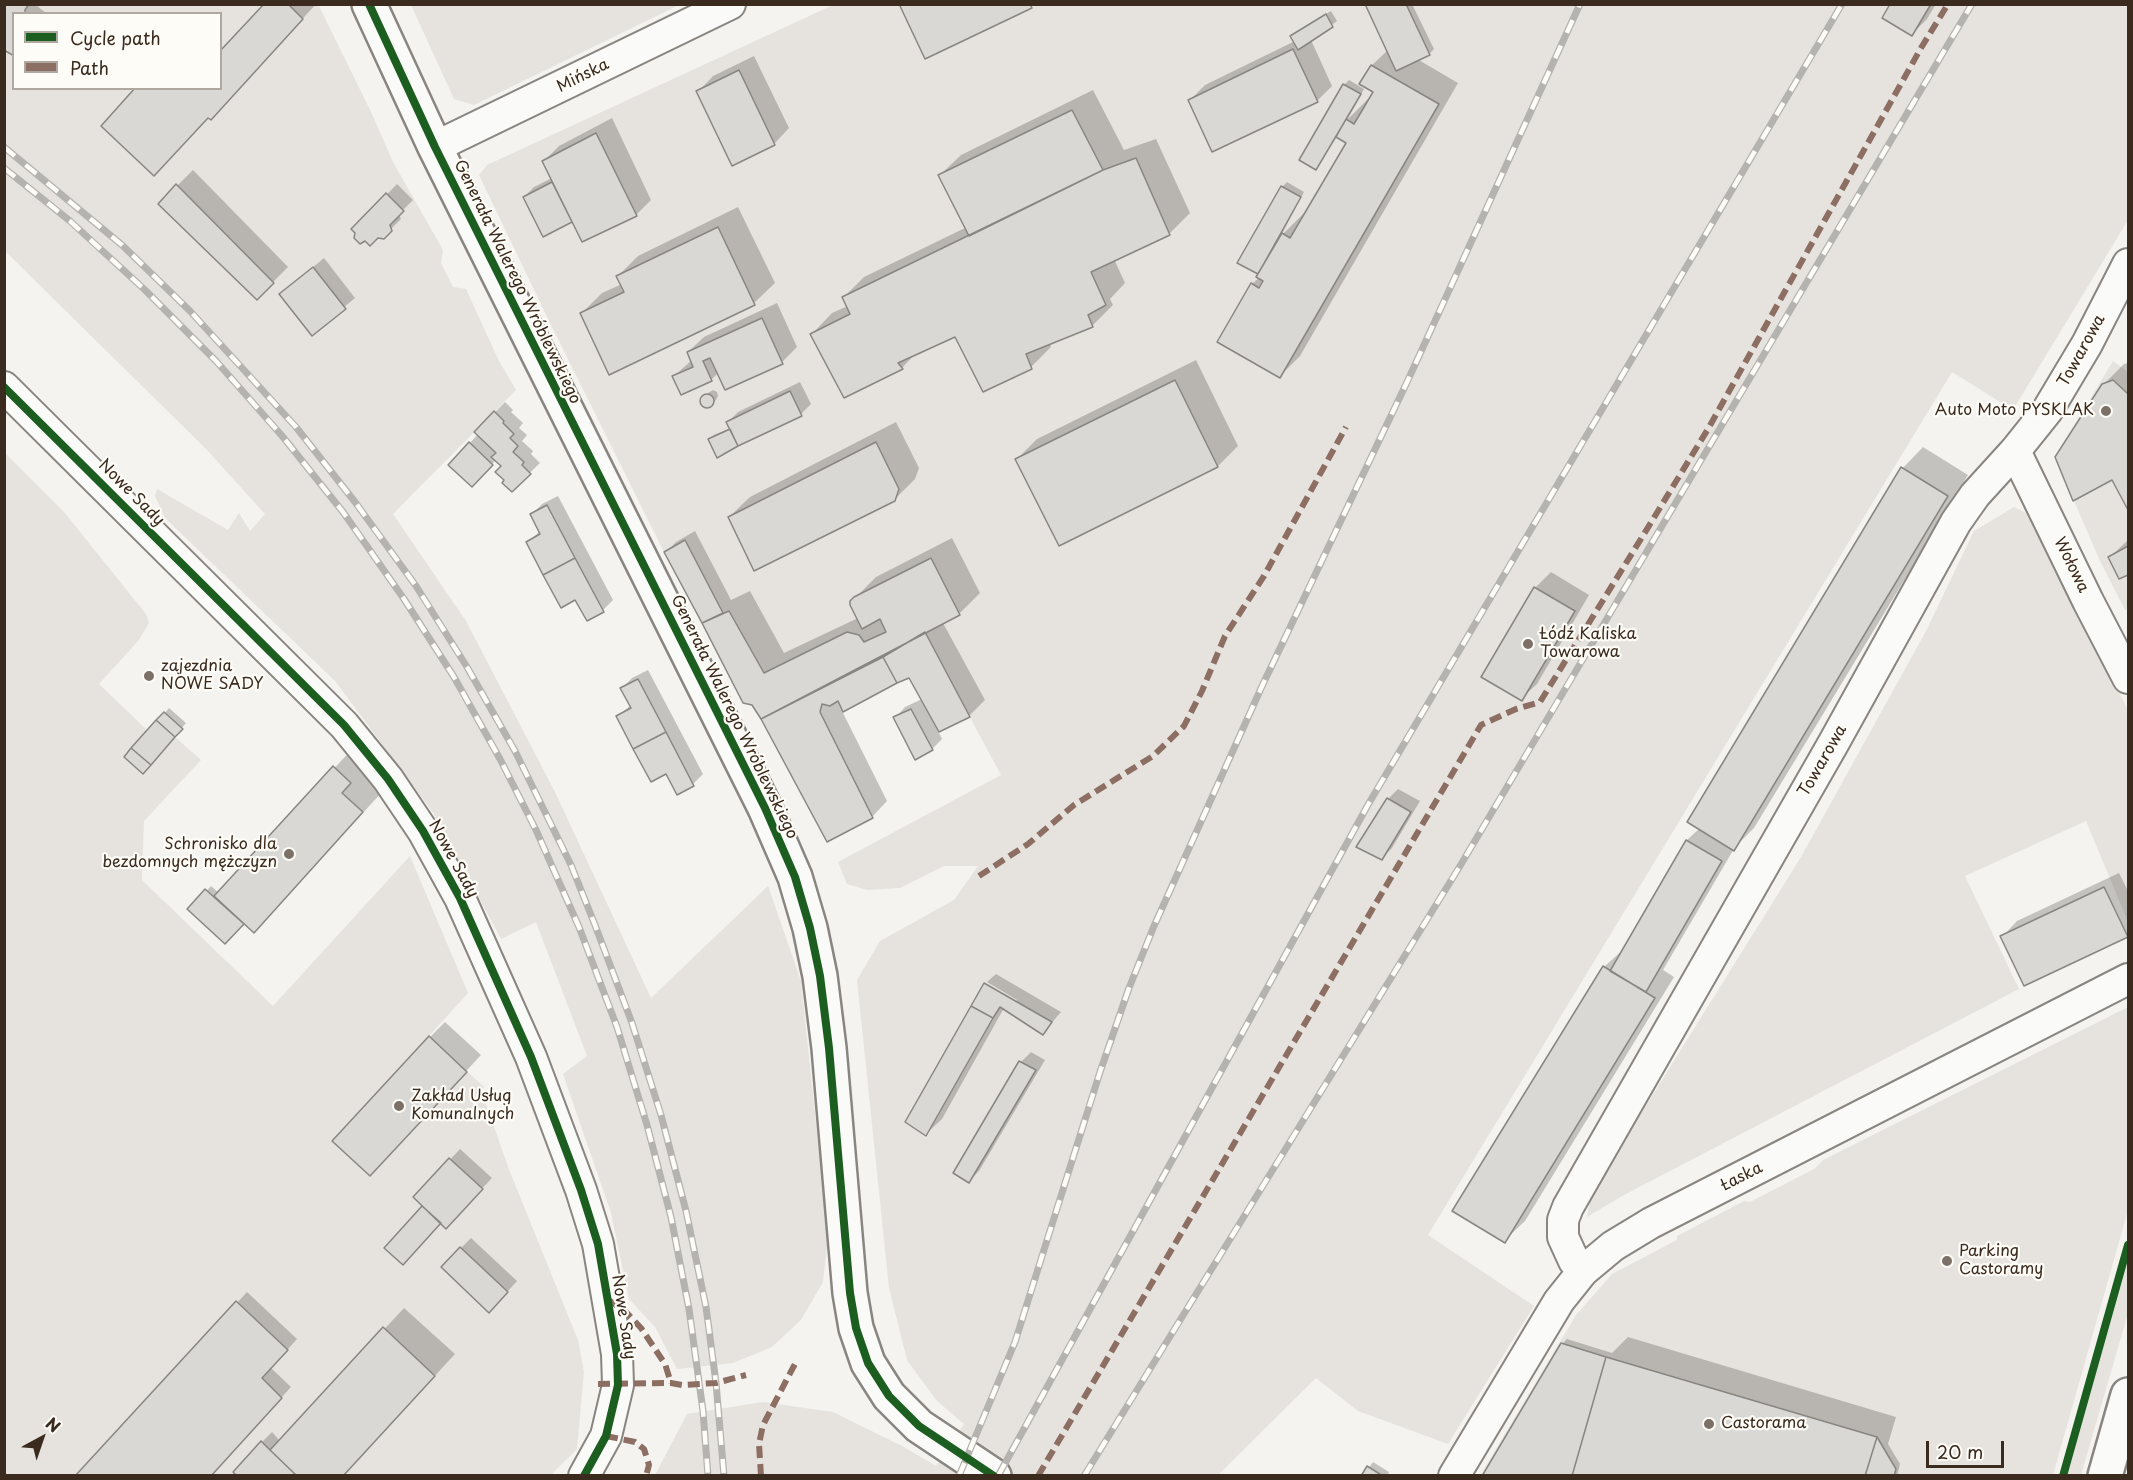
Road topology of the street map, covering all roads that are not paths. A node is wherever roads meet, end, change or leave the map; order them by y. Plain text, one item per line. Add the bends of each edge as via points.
1 (369, 4) edge
2 (730, 4) edge
3 (435, 147) junction
4 (2128, 264) edge
5 (4, 387) edge
6 (2015, 451) junction
7 (2128, 678) edge
8 (2127, 981) edge
9 (1582, 1271) junction
10 (2128, 1395) edge
11 (584, 1476) edge
12 (994, 1476) edge
13 (1454, 1476) edge
14 (2105, 1476) edge

1 - 3 street, Generała Walerego Wróblewskiego
2 - 3 street, Mińska
3 - 12 street, Generała Walerego Wróblewskiego via 765,808 795,877 820,976 850,1293 868,1363 881,1386 914,1421
4 - 6 street, Towarowa via 2057,395
5 - 11 street, Nowe Sady via 345,725 388,778 460,898 531,1057 598,1244 617,1354 618,1385 606,1436
6 - 7 street, Wołowa
6 - 9 street, Towarowa via 1956,522 1568,1207 1563,1237
8 - 9 street, Łaska via 1634,1232
9 - 13 street, Łaska via 1559,1301
10 - 14 street

